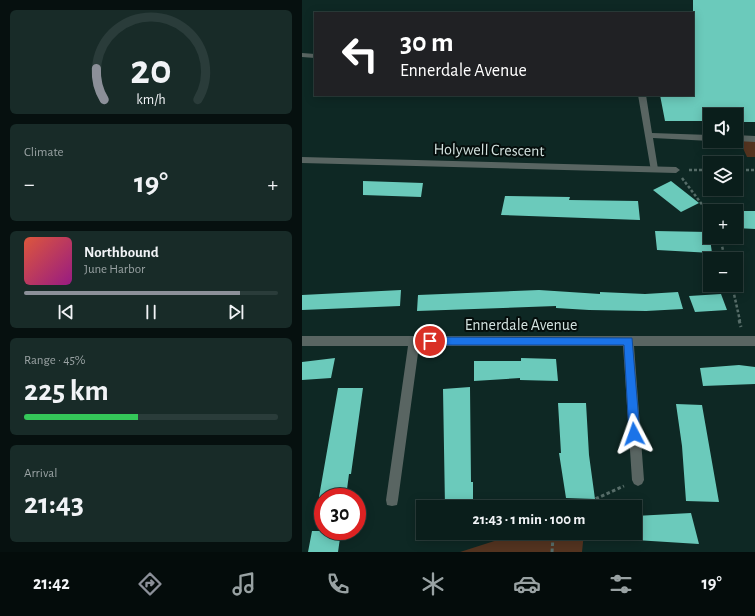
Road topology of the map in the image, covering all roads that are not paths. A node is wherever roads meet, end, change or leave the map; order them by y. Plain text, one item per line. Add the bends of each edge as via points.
1 (302, 55) edge
2 (314, 56) edge
3 (642, 96) edge
4 (648, 135) junction
5 (703, 138) edge
6 (743, 138) edge
7 (755, 139) edge
8 (302, 160) edge
9 (654, 170) junction
10 (676, 170) road end
11 (302, 341) edge
12 (414, 341) junction
13 (628, 341) junction
14 (750, 341) edge
15 (638, 480) road end
16 (392, 500) dead end

1 - 2 street
3 - 4 street
4 - 5 street
4 - 9 street
6 - 7 street
8 - 9 street, Holywell Crescent
9 - 10 street, Holywell Crescent
11 - 12 street, Ennerdale Avenue
12 - 13 street, Ennerdale Avenue
12 - 16 street
13 - 14 street, Ennerdale Avenue
13 - 15 street

